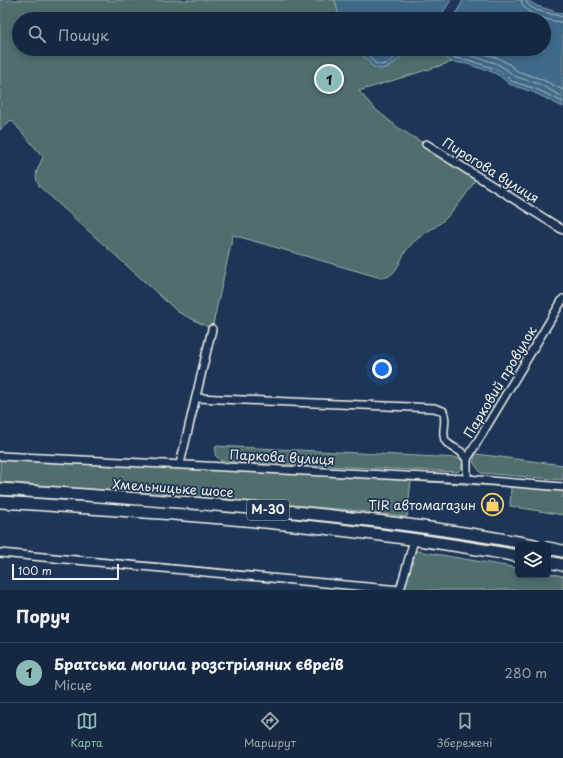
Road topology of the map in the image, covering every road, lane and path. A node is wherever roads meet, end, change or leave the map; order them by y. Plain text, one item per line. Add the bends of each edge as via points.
1 (426, 144) dead end
2 (563, 230) edge
3 (563, 299) edge
4 (212, 329) dead end
5 (196, 398) junction
6 (0, 456) edge
7 (467, 459) junction
8 (180, 464) junction
9 (467, 479) junction
10 (563, 488) edge
11 (0, 489) edge
12 (0, 502) edge
13 (414, 540) junction
14 (515, 542) edge
15 (551, 548) edge
16 (563, 550) edge
17 (0, 553) edge
18 (515, 556) edge
19 (551, 563) edge
20 (563, 565) edge
21 (400, 590) edge

1 - 2 street, Пирогова вулиця
3 - 7 street, Парковий провулок
4 - 5 street
5 - 7 street via 434,408 443,411 446,417 445,440
5 - 8 street
6 - 8 street, Паркова вулиця
7 - 9 street
8 - 9 street, Паркова вулиця
9 - 10 street, Паркова вулиця
11 - 14 highway, Хмельницьке шосе / М-30 via 223,505 426,528
12 - 13 highway, Хмельницьке шосе / М-30 via 222,517
13 - 18 highway, Хмельницьке шосе / М-30
13 - 21 street
15 - 16 highway
17 - 21 street
19 - 20 highway

